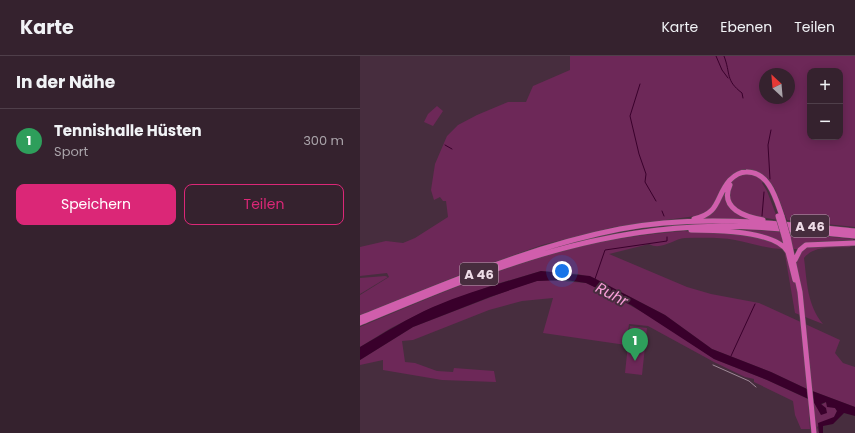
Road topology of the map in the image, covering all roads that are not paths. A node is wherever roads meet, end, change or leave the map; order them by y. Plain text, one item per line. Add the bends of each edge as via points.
1 (780, 216) junction
2 (780, 223) junction
3 (667, 226) junction
4 (855, 231) edge
5 (786, 236) junction
6 (855, 236) edge
7 (855, 242) edge
8 (788, 252) junction
9 (794, 260) junction
10 (802, 312) junction
11 (360, 318) edge
12 (360, 323) edge
13 (814, 433) edge

1 - 2 highway via 770,192 759,179 744,175 731,183 728,200 736,211 746,216
1 - 3 highway via 773,192 767,182 758,174 744,172 730,179 718,204 710,213 699,218 670,221
1 - 5 highway, bridge
2 - 3 highway, A 46 via 707,221
2 - 4 highway, A 46
3 - 6 highway, A 46 via 779,228
3 - 8 highway via 671,230 713,230 745,234 780,243
3 - 11 highway, A 46 via 620,229 532,251
3 - 12 highway, A 46 via 570,245 492,270
5 - 8 highway
5 - 9 highway
7 - 9 highway via 806,246
8 - 10 highway
9 - 10 highway
10 - 13 highway

